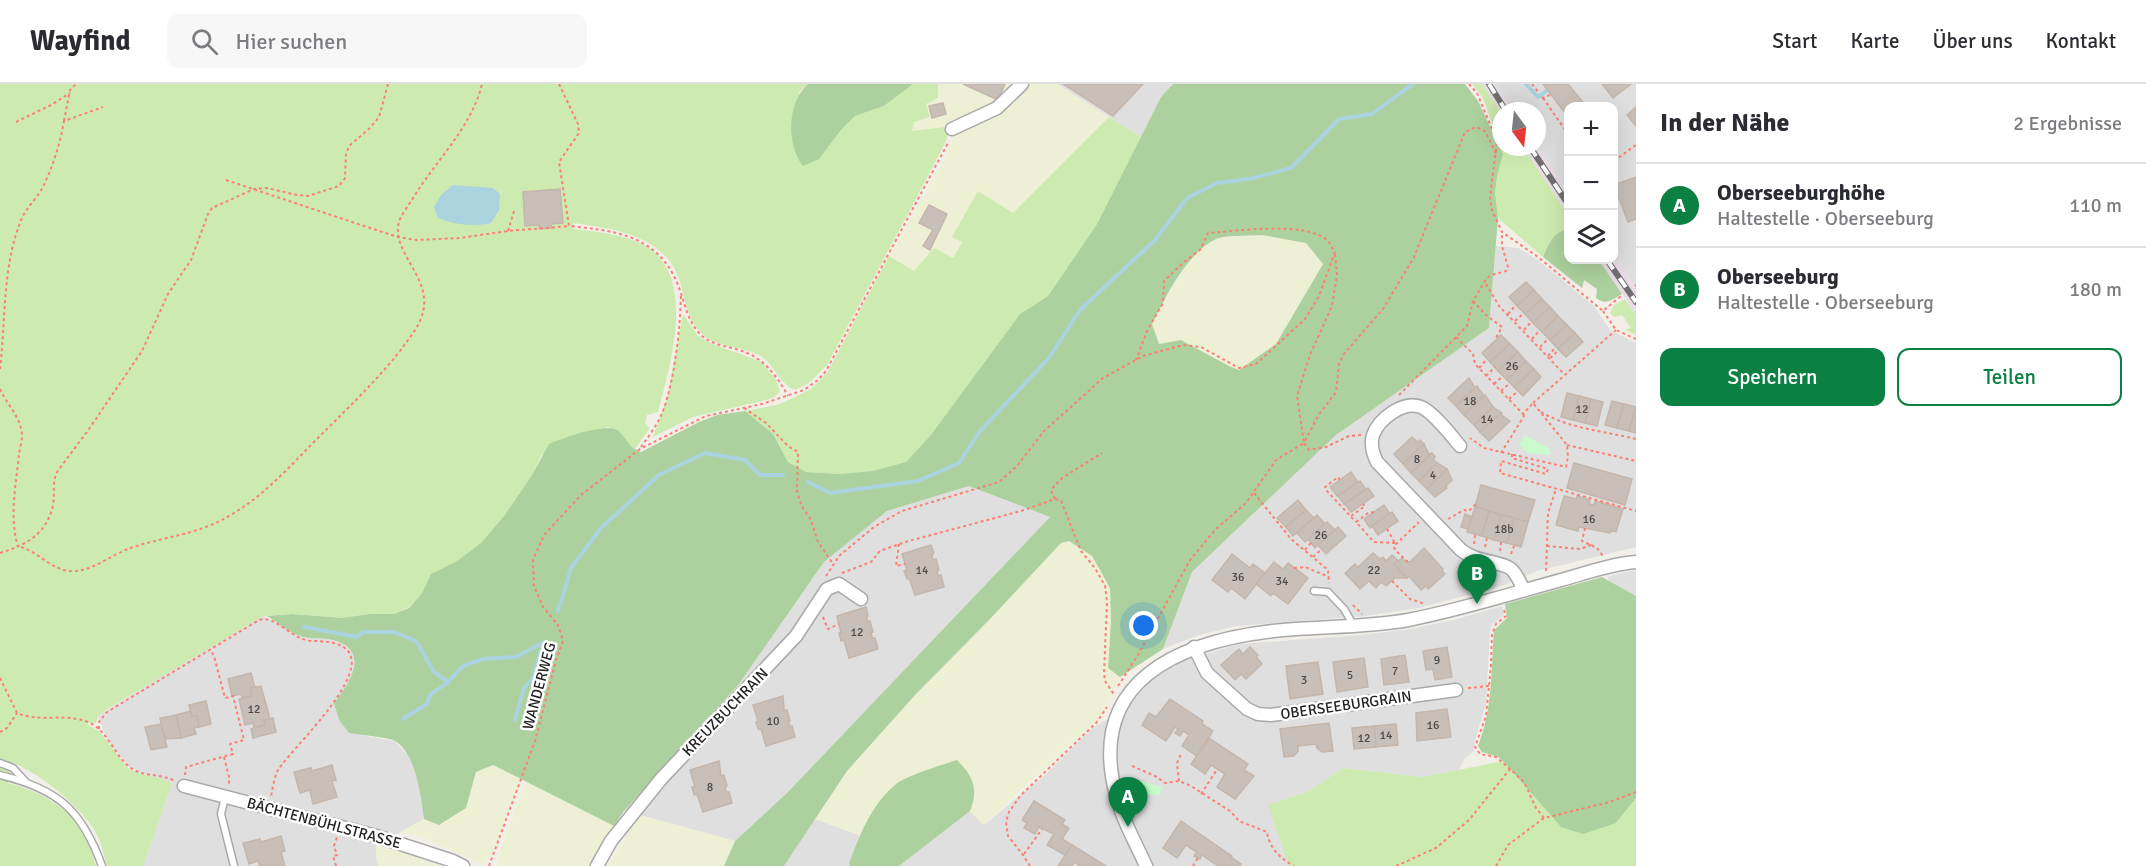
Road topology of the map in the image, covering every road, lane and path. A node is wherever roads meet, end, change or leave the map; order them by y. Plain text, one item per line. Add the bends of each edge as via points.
1 (76, 84) edge
2 (388, 84) edge
3 (483, 84) edge
4 (559, 84) edge
5 (1022, 84) edge
6 (1469, 84) edge
7 (1532, 84) edge
8 (70, 93) junction
9 (1539, 93) dead end
10 (1550, 96) dead end
11 (103, 107) dead end
12 (64, 121) junction
13 (16, 122) dead end
14 (1564, 127) edge
15 (952, 129) joint
16 (1492, 129) edge
17 (1492, 145) edge
18 (1636, 145) edge
19 (1496, 156) edge
20 (1618, 158) edge
21 (226, 180) dead end
22 (254, 189) junction
23 (514, 211) dead end
24 (569, 226) junction
25 (508, 231) junction
26 (1502, 232) junction
27 (398, 237) junction
28 (1335, 252) junction
29 (1485, 283) junction
30 (681, 292) junction
31 (1621, 296) dead end
32 (1473, 301) junction
33 (1516, 304) dead end
34 (1603, 311) junction
35 (1524, 313) dead end
36 (1507, 315) junction
37 (1532, 321) dead end
38 (1515, 322) junction
39 (1540, 330) dead end
40 (1616, 330) junction
41 (1523, 331) junction
42 (1456, 337) junction
43 (1496, 338) dead end
44 (1531, 339) junction
45 (1548, 339) dead end
46 (1636, 339) edge
47 (1539, 348) junction
48 (1558, 349) dead end
49 (1549, 357) junction
50 (1488, 359) dead end
51 (1136, 360) junction
52 (1479, 368) junction
53 (1495, 368) dead end
54 (0, 369) edge
55 (1564, 374) junction
56 (1486, 376) junction
57 (1503, 376) dead end
58 (1510, 383) dead end
59 (1494, 385) junction
60 (0, 389) edge
61 (1500, 391) junction
62 (1518, 391) dead end
63 (788, 396) junction
64 (1509, 399) junction
65 (1533, 403) junction
66 (1405, 405) junction
67 (744, 408) junction
68 (1539, 411) junction
69 (1522, 414) junction
70 (1372, 437) junction
71 (1636, 439) edge
72 (1457, 442) joint
73 (1304, 443) junction
74 (1567, 445) junction
75 (640, 449) junction
76 (1102, 453) dead end
77 (1501, 453) junction
78 (1512, 454) junction
79 (1636, 461) edge
80 (1340, 480) dead end
81 (1556, 489) junction
82 (1253, 493) junction
83 (1055, 499) junction
84 (1363, 504) dead end
85 (1476, 504) dead end
86 (1636, 511) edge
87 (1374, 512) dead end
88 (1351, 516) junction
89 (1356, 522) junction
90 (1418, 522) dead end
91 (1444, 523) dead end
92 (1585, 528) dead end
93 (1387, 529) dead end
94 (1300, 537) dead end
95 (1487, 538) dead end
96 (1295, 542) junction
97 (1501, 542) dead end
98 (1311, 543) dead end
99 (1395, 543) junction
100 (899, 544) junction
101 (1591, 545) junction
102 (1514, 546) dead end
103 (1547, 546) junction
104 (19, 547) junction
105 (1322, 549) dead end
106 (1305, 550) junction
107 (0, 553) edge
108 (1602, 553) dead end
109 (1484, 554) dead end
110 (1499, 556) dead end
111 (1313, 557) junction
112 (1509, 557) dead end
113 (1408, 562) dead end
114 (1636, 562) edge
115 (833, 564) junction
116 (905, 564) dead end
117 (1294, 568) dead end
118 (1546, 571) dead end
119 (1329, 577) junction
120 (823, 580) dead end
121 (1392, 581) dead end
122 (836, 584) junction
123 (1524, 590) junction
124 (1314, 591) dead end
125 (1328, 592) junction
126 (861, 599) dead end
127 (1432, 605) dead end
128 (1503, 605) dead end
129 (820, 612) dead end
130 (839, 624) dead end
131 (1354, 627) junction
132 (1194, 647) junction
133 (210, 649) junction
134 (0, 678) edge
135 (1489, 686) junction
136 (1456, 690) joint
137 (1117, 698) junction
138 (1112, 699) dead end
139 (1107, 707) dead end
140 (16, 713) junction
141 (99, 729) junction
142 (0, 732) edge
143 (1181, 754) dead end
144 (224, 757) junction
145 (0, 763) edge
146 (191, 765) dead end
147 (1132, 766) dead end
148 (1510, 769) junction
149 (1216, 771) dead end
150 (0, 775) edge
151 (229, 777) dead end
152 (1179, 781) junction
153 (27, 783) junction
154 (184, 786) joint
155 (1636, 792) edge
156 (1201, 794) junction
157 (225, 796) junction
158 (268, 808) junction
159 (1544, 818) junction
160 (1042, 829) dead end
161 (335, 848) dead end
162 (1023, 855) junction
163 (1198, 858) dead end
164 (102, 866) edge
165 (234, 866) edge
166 (336, 866) edge
167 (463, 866) edge
168 (489, 866) edge
169 (597, 866) edge
170 (1030, 866) edge
171 (1146, 866) edge
172 (1193, 866) edge
173 (1294, 866) edge
174 (1396, 866) edge
175 (1496, 866) edge

1 - 8 path
2 - 22 path via 379,117 346,154 345,178 339,186 308,196
3 - 27 path via 472,113 453,144 401,217
4 - 24 path via 579,134 559,162
5 - 15 street via 997,108
6 - 16 path via 1477,93
7 - 9 path
8 - 12 path
8 - 13 path
10 - 14 path via 1542,97
11 - 12 path
12 - 54 path via 60,143 42,188 23,217 7,273
15 - 63 path, WANDERWEG via 948,144 826,371 804,390
17 - 73 path via 1485,131 1476,127 1465,132 1414,257 1383,309 1343,355 1336,392
18 - 20 path
19 - 26 path via 1490,198
21 - 22 path
22 - 27 path
22 - 104 path via 219,204 208,214 191,260 168,294 142,351 57,472 47,522 37,536
23 - 25 path
24 - 25 path
24 - 30 path via 625,235 645,243 669,267
25 - 27 path via 460,238
26 - 29 path via 1508,267
26 - 34 path
27 - 104 path via 421,282 421,320 392,361 352,406 259,496 227,518 134,546 84,570 56,567
28 - 51 path via 1319,296 1305,319 1256,364 1239,368 1201,347 1183,345
28 - 51 path via 1326,239 1288,229 1208,233 1200,250 1164,281 1163,303
28 - 73 path via 1337,275 1332,306 1297,396
29 - 32 path
29 - 36 path
30 - 63 path via 694,327 703,337 761,360
30 - 75 path, WANDERWEG via 673,370 663,411
31 - 34 path
32 - 42 path via 1467,326
32 - 43 path via 1502,327
33 - 36 path
34 - 40 path
35 - 38 path
36 - 38 path
37 - 41 path
38 - 41 path
39 - 44 path
40 - 46 path
40 - 55 path
41 - 44 path
42 - 52 path via 1473,354
42 - 66 path via 1399,395
44 - 47 path
45 - 47 path
47 - 49 path
48 - 49 path
49 - 55 path
50 - 52 path
51 - 115 path via 1103,378 1044,431 999,482 902,511 874,527
52 - 56 path
53 - 56 path
55 - 65 path
56 - 59 path
57 - 59 path
58 - 61 path
59 - 61 path
60 - 104 path via 16,414 22,435 12,511
61 - 64 path
62 - 64 path
63 - 67 path, WANDERWEG
64 - 69 path
65 - 68 path
65 - 69 path
66 - 70 street via 1381,424
66 - 72 street via 1423,408
67 - 75 path, WANDERWEG via 706,416
67 - 115 path via 798,452 797,491 801,505
68 - 71 path via 1564,423
68 - 74 path
69 - 77 path
70 - 73 path via 1358,434 1309,450
70 - 123 street via 1377,462 1461,550 1476,560 1507,566
72 - 77 path via 1460,432 1484,448
73 - 82 path via 1276,460
74 - 78 path via 1566,467
74 - 79 path
75 - 168 path, WANDERWEG via 565,511 544,535 533,560 534,586 543,607 558,625 563,641 535,741
76 - 83 path via 1062,478 1051,490
77 - 78 path
78 - 81 path via 1512,458 1548,470 1546,474 1501,461 1500,472
80 - 88 path via 1338,477 1325,487
81 - 86 path
81 - 103 path via 1548,513
82 - 96 path
82 - 137 path via 1190,560 1116,690
83 - 100 path
83 - 137 path via 1061,501 1081,551 1105,586 1104,673
84 - 88 path
85 - 91 path
87 - 89 path
88 - 89 path
89 - 99 path via 1374,542
90 - 99 path
92 - 101 path via 1582,541
93 - 99 path
94 - 96 path
95 - 109 path
96 - 106 path
97 - 110 path
98 - 106 path
99 - 113 path via 1395,550
100 - 116 path via 896,566
100 - 122 path via 880,551 871,562 847,570
101 - 103 path via 1580,549
101 - 108 path
102 - 112 path
103 - 118 path
104 - 107 path
105 - 111 path
106 - 111 path
111 - 119 path via 1328,570
114 - 123 street
115 - 120 path
117 - 119 path via 1305,567
119 - 125 path
121 - 127 path via 1410,600
122 - 126 street
122 - 169 street, KREUZBUCHRAIN via 827,589 796,636 661,779 611,841
123 - 131 street via 1410,619
124 - 125 lane
125 - 131 lane
128 - 135 path via 1506,616 1492,634
129 - 130 path via 828,629
131 - 132 street via 1227,637
132 - 136 street, OBERSEEBURGRAIN via 1207,673 1258,714
132 - 171 street via 1162,663 1140,680 1121,709 1113,736 1110,753 1116,797
133 - 141 path via 107,712
133 - 144 path via 225,698 233,696 244,740 230,744 233,754
133 - 158 path via 266,618 299,638 342,646 351,656 351,675 305,740 279,768
134 - 140 path
135 - 136 path
135 - 148 path via 1486,716 1476,750 1496,757
137 - 138 path
139 - 162 path via 1097,722 1013,805 1006,829
140 - 141 path via 28,717 72,717
140 - 142 path
141 - 154 path via 129,767 140,773 159,774
143 - 152 path via 1177,763
144 - 146 path
144 - 151 path
145 - 153 lane via 13,768
147 - 152 path via 1165,783
148 - 159 path via 1524,782
148 - 174 path via 1468,820 1436,848
149 - 156 path
150 - 153 lane
152 - 156 path
153 - 164 lane via 69,807 85,826
154 - 157 street, BÄCHTENBÜHLSTRASSE
155 - 159 path
156 - 173 path via 1239,821 1267,832 1273,849
157 - 158 street, BÄCHTENBÜHLSTRASSE
157 - 165 lane via 221,814
158 - 167 street, BÄCHTENBÜHLSTRASSE via 376,836
159 - 175 path via 1508,844
160 - 162 path
161 - 166 path
162 - 170 path
163 - 172 path

